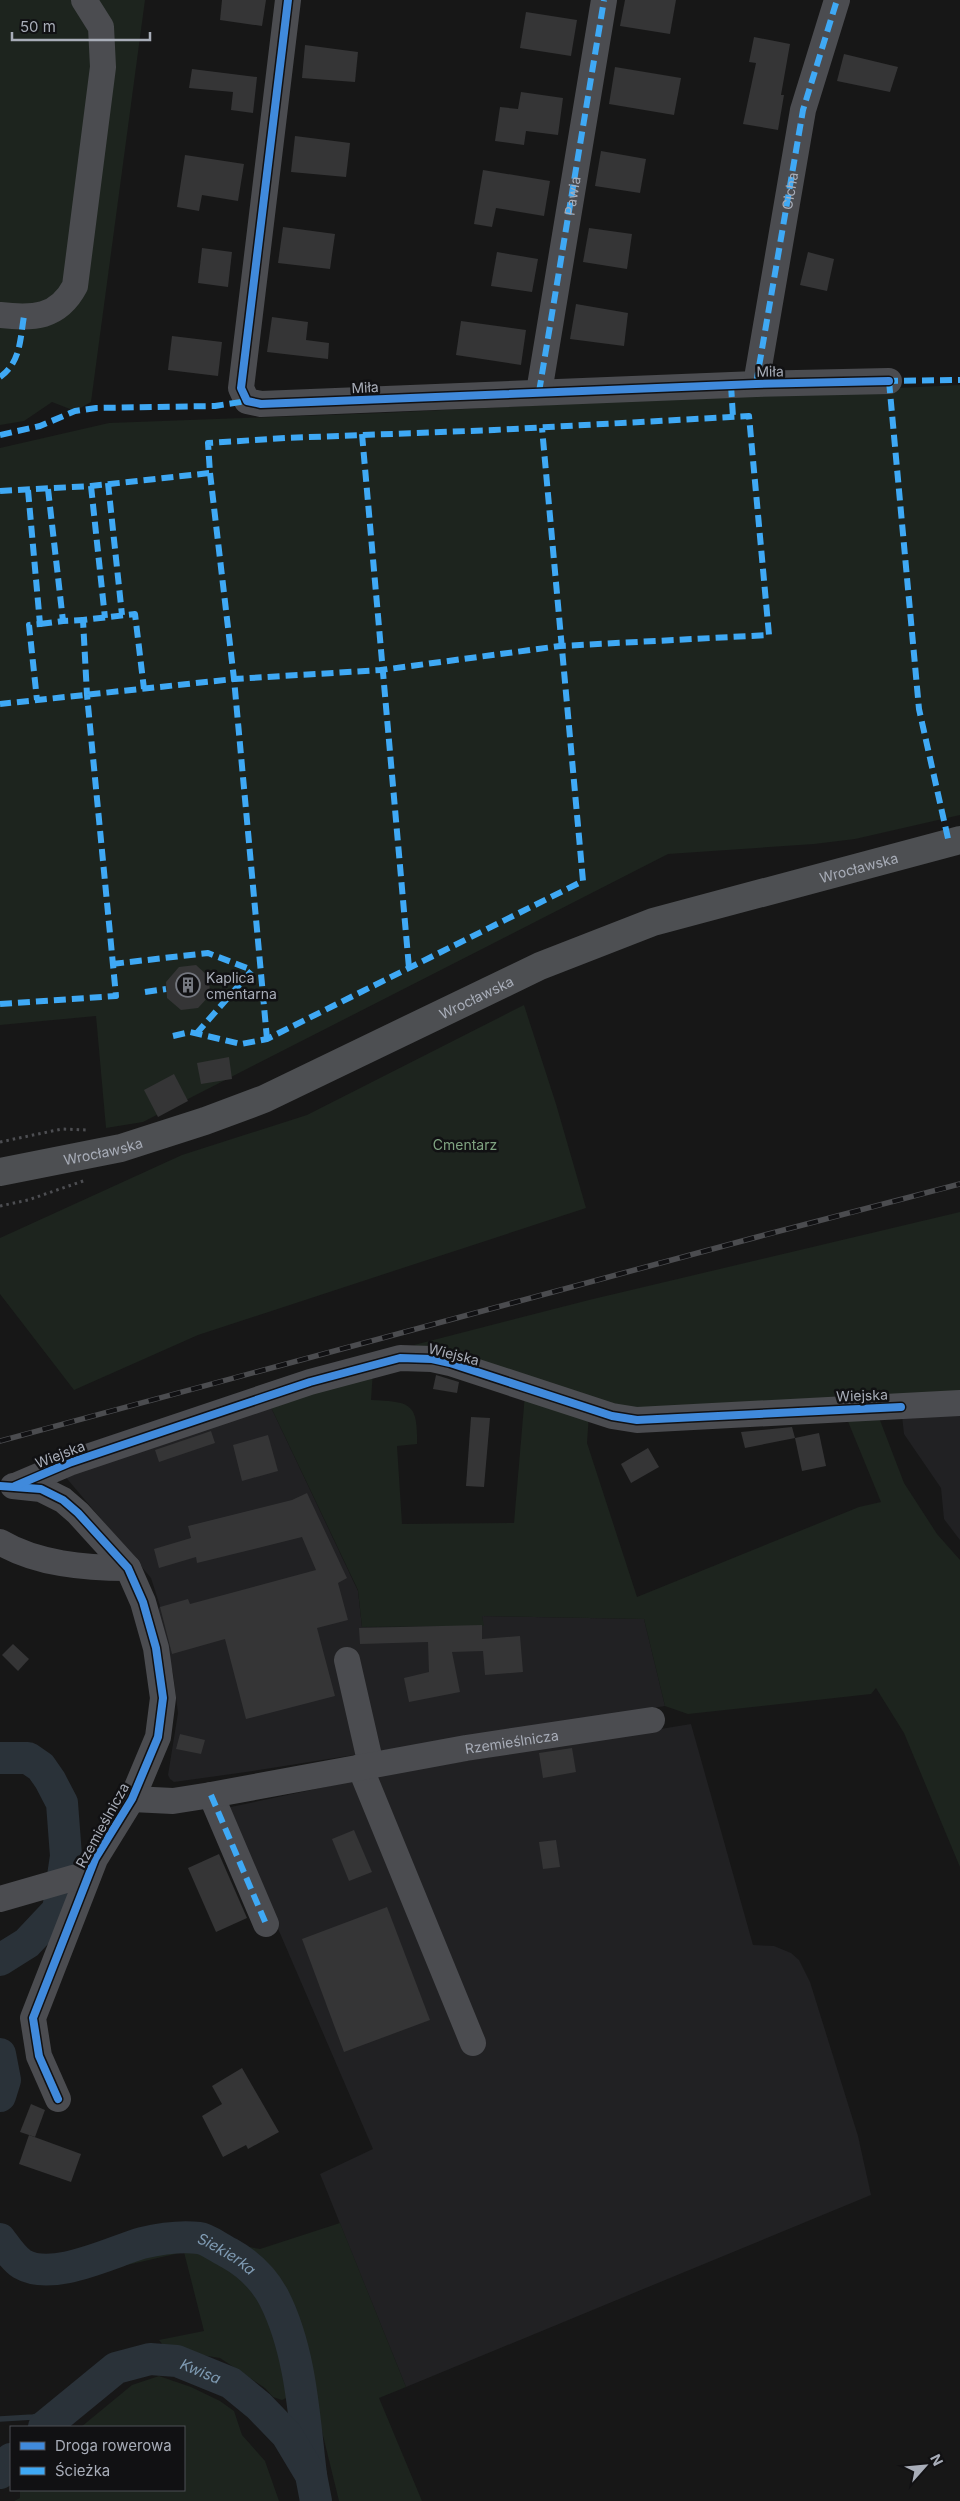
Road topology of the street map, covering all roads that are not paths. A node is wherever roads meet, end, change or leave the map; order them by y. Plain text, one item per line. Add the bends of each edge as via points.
1 (84, 0) edge
2 (288, 0) edge
3 (604, 0) edge
4 (836, 0) edge
5 (0, 315) edge
6 (889, 381) dead end
7 (756, 384) junction
8 (539, 392) junction
9 (960, 840) edge
10 (0, 1172) edge
11 (960, 1403) edge
12 (7, 1486) edge
13 (0, 1542) edge
14 (128, 1568) junction
15 (347, 1660) dead end
16 (652, 1720) dead end
17 (366, 1766) junction
18 (211, 1795) junction
19 (132, 1799) junction
20 (80, 1877) junction
21 (0, 1899) edge
22 (266, 1924) dead end
23 (473, 2043) dead end
24 (58, 2100) dead end

1 - 5 street via 101,27 103,67 75,286 66,302 45,314
2 - 8 street, Miła via 241,388 247,401 261,404
3 - 8 street, Pawia
4 - 7 street, Cicha via 803,110
6 - 7 street, Miła
7 - 8 street, Miła
9 - 10 main road, Wrocławska via 653,922 540,966 264,1099 121,1148
11 - 12 street, Wiejska via 637,1420 612,1416 450,1363 400,1358 258,1398
12 - 14 street, Rzemieślnicza via 41,1489 63,1500
13 - 14 street via 48,1561 99,1568
14 - 19 street, Rzemieślnicza via 143,1602 156,1648 163,1698 158,1737
15 - 17 street
16 - 17 street, Rzemieślnicza
17 - 18 street, Rzemieślnicza
17 - 23 street
18 - 19 street, Rzemieślnicza via 173,1801
18 - 22 street
19 - 20 street, Rzemieślnicza
20 - 21 street
20 - 24 street, Rzemieślnicza via 33,2018 39,2056

